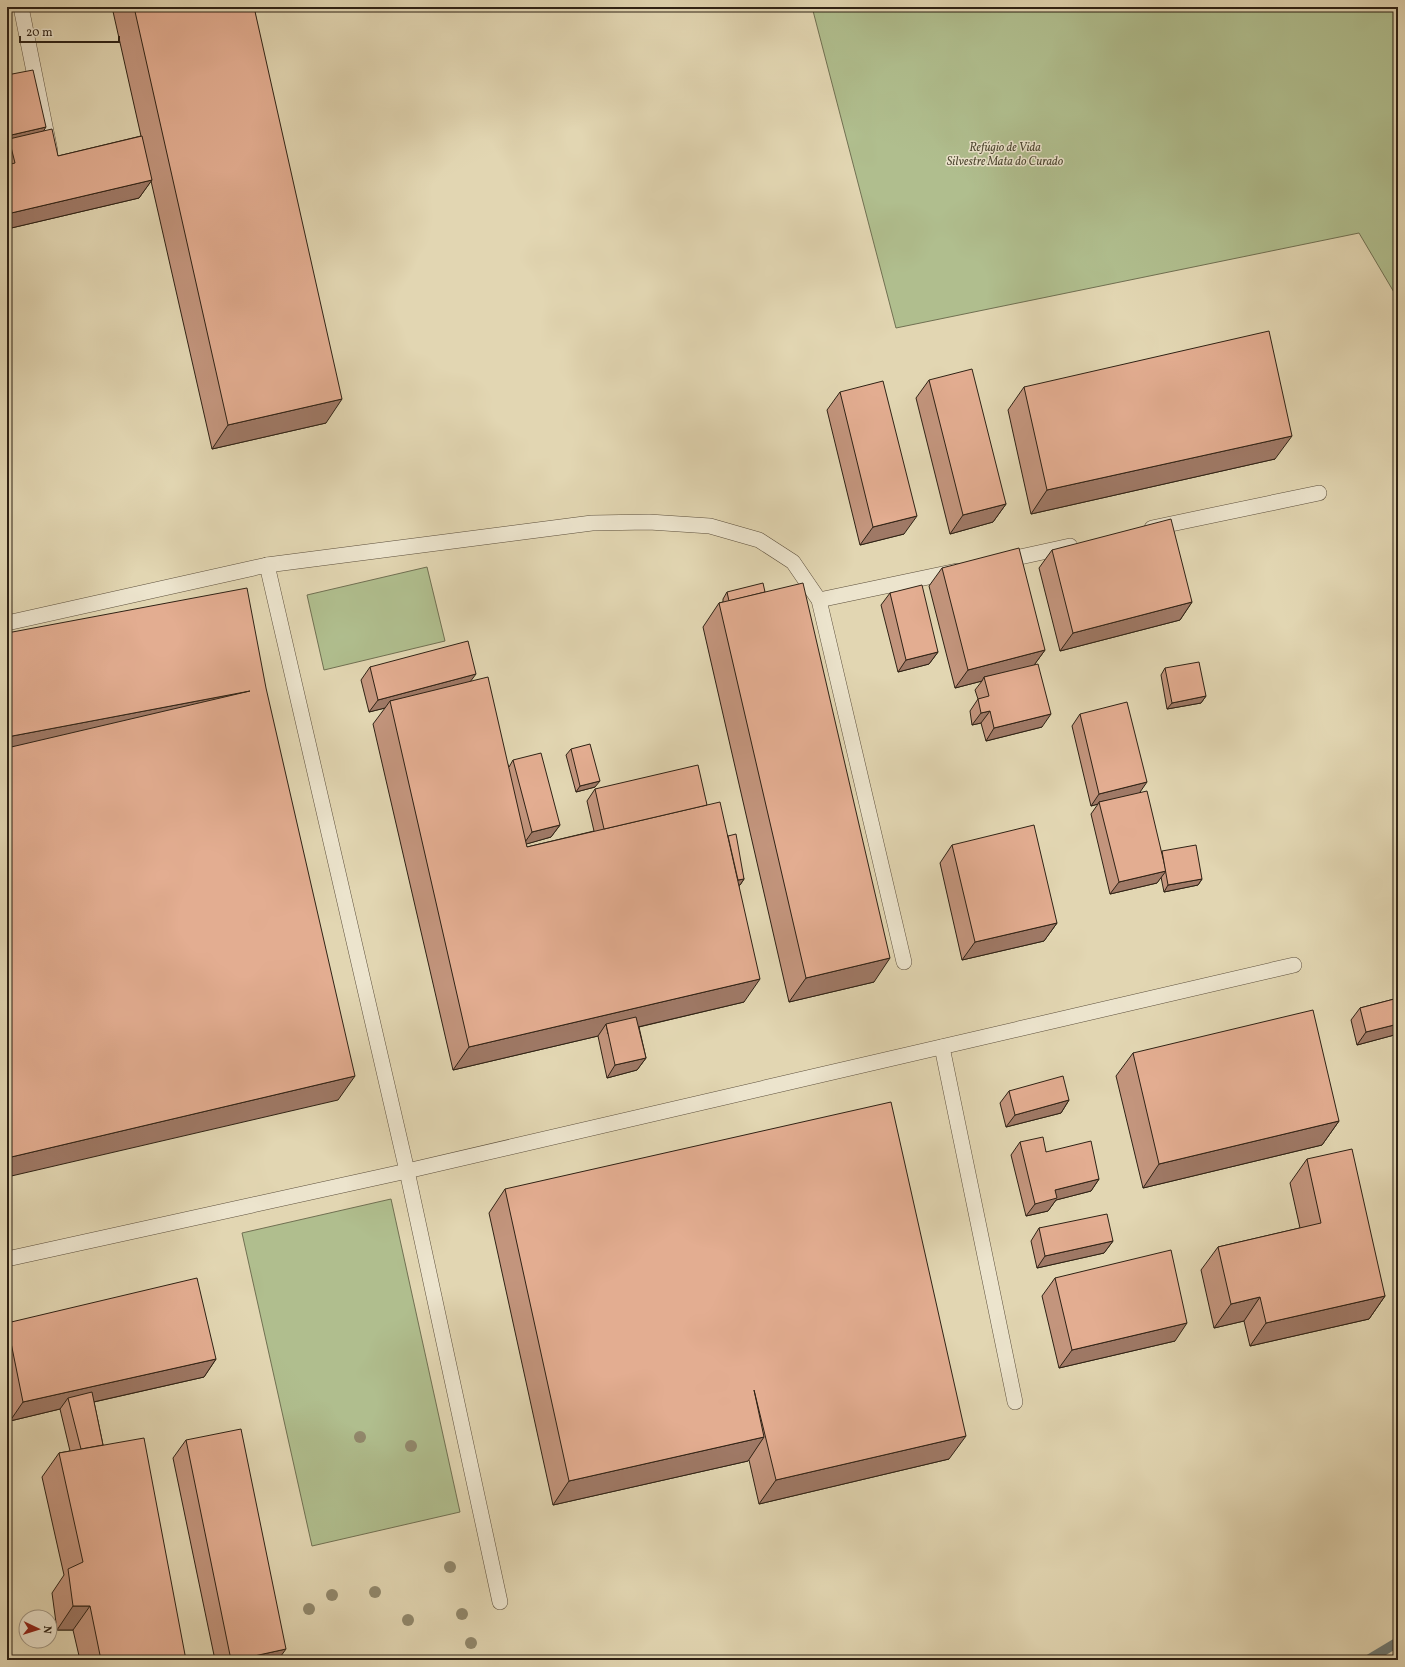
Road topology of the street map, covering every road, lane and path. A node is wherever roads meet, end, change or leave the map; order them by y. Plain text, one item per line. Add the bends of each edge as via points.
1 (21, 7) edge
2 (52, 162) edge
3 (1319, 493) dead end
4 (1139, 531) edge
5 (1084, 543) edge
6 (991, 563) edge
7 (267, 565) junction
8 (967, 568) edge
9 (819, 600) junction
10 (7, 623) edge
11 (904, 962) dead end
12 (1294, 965) dead end
13 (942, 1047) junction
14 (407, 1171) junction
15 (7, 1260) edge
16 (1015, 1402) dead end
17 (500, 1602) dead end

1 - 2 lane
3 - 4 lane
5 - 6 lane
7 - 9 lane via 592,523 649,522 710,526 759,540 793,562
7 - 10 lane
7 - 14 lane
8 - 9 lane
9 - 11 lane
12 - 13 lane
13 - 14 lane
13 - 16 lane
14 - 15 lane
14 - 17 lane

